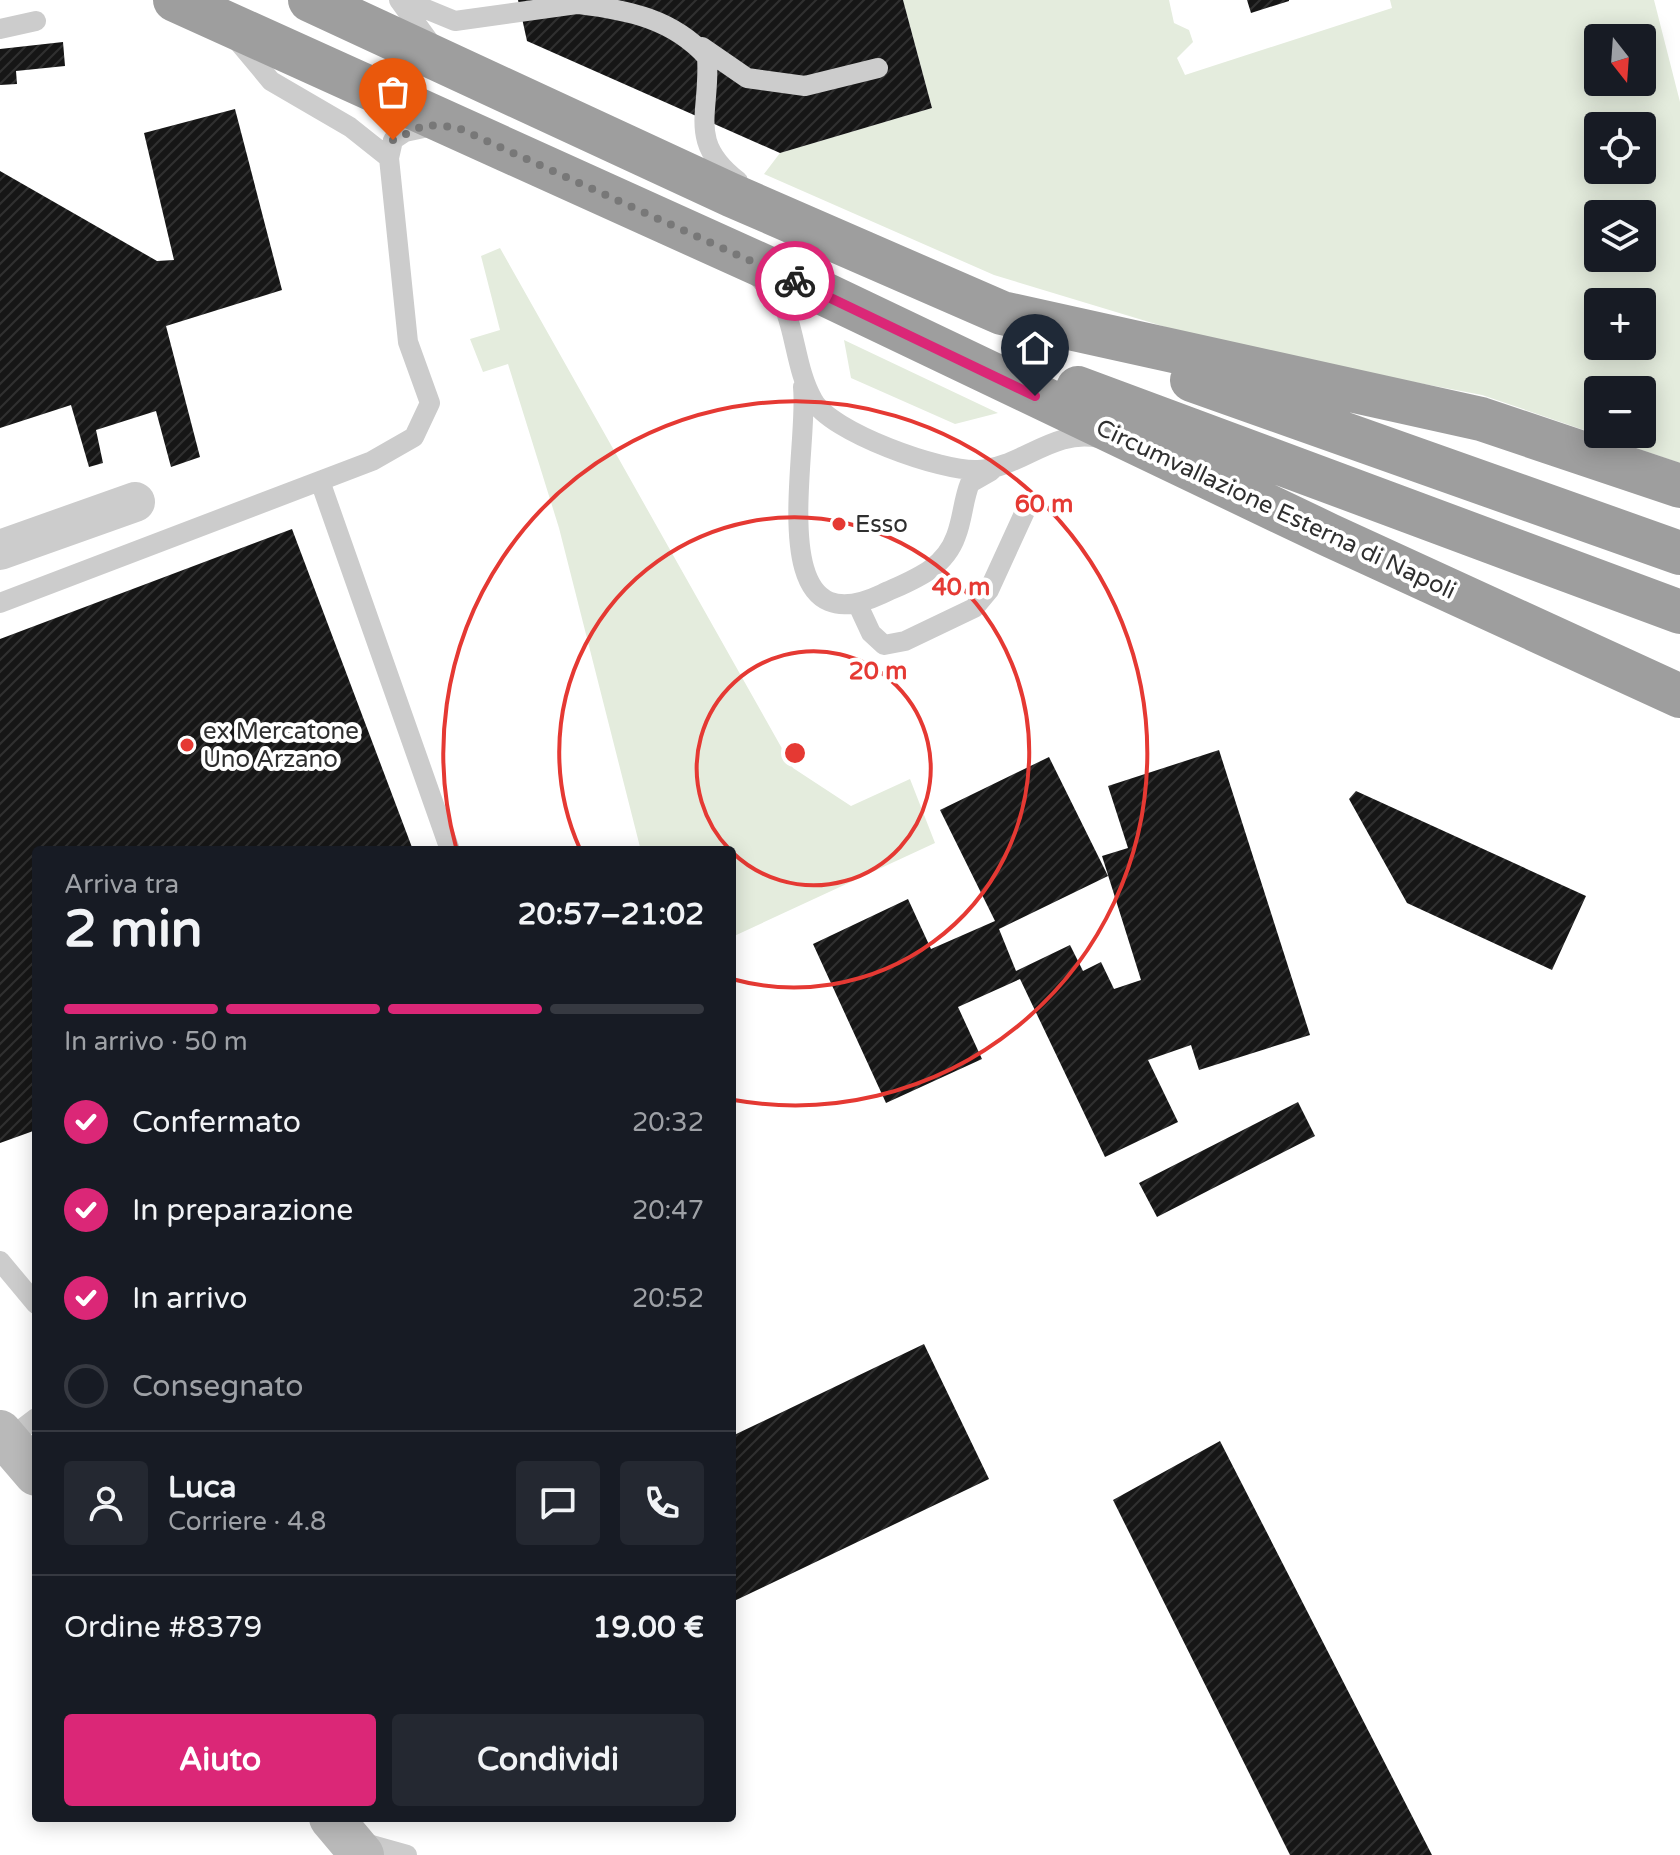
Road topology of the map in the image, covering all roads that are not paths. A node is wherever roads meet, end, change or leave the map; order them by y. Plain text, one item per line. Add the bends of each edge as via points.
1 (175, 0) edge
2 (310, 0) edge
3 (402, 0) edge
4 (589, 2) edge
5 (36, 21) dead end
6 (222, 21) junction
7 (0, 29) edge
8 (693, 42) junction
9 (444, 61) junction
10 (878, 68) dead end
11 (456, 127) junction
12 (617, 142) junction
13 (693, 143) junction
14 (389, 158) junction
15 (837, 241) junction
16 (740, 256) junction
17 (814, 289) junction
18 (1002, 313) junction
19 (800, 363) junction
20 (1146, 449) junction
21 (1020, 458) junction
22 (320, 481) junction
23 (1680, 486) edge
24 (135, 502) dead end
25 (1027, 507) dead end
26 (0, 550) edge
27 (1680, 553) edge
28 (0, 603) edge
29 (858, 605) junction
30 (1680, 612) edge
31 (1680, 696) edge
32 (449, 846) edge
33 (0, 1261) edge
34 (32, 1299) edge
35 (14, 1430) edge
36 (32, 1466) edge
37 (348, 1837) edge
38 (407, 1855) edge

1 - 6 highway, Circumvallazione Esterna di Napoli
2 - 9 highway
3 - 4 lane via 455,21
3 - 9 lane
4 - 8 lane via 654,18
5 - 7 lane
6 - 11 highway, Circumvallazione Esterna di Napoli
6 - 14 lane via 271,81 350,127
8 - 10 lane via 747,78 805,86
8 - 13 lane via 707,57
9 - 12 highway
11 - 14 lane via 425,125 405,132 393,140
11 - 16 highway, Circumvallazione Esterna di Napoli
12 - 13 lane
12 - 15 highway
13 - 15 lane via 729,174
14 - 22 lane via 408,342 430,403 414,437
15 - 18 highway
16 - 17 highway, Circumvallazione Esterna di Napoli
16 - 19 lane via 785,309
17 - 20 highway, Circumvallazione Esterna di Napoli
17 - 30 highway
18 - 23 highway via 1481,419
18 - 27 highway
19 - 21 lane via 813,402 841,425 938,465 979,470
19 - 29 lane via 805,405 799,540 803,575 825,600
20 - 21 lane via 1084,435 1044,444
20 - 31 highway, Circumvallazione Esterna di Napoli
21 - 29 lane via 970,483 947,556 929,572
22 - 28 lane
22 - 32 lane
24 - 26 street
25 - 29 lane via 989,590 974,608 905,641 884,645 871,633
33 - 34 lane
35 - 36 main road
37 - 38 lane

